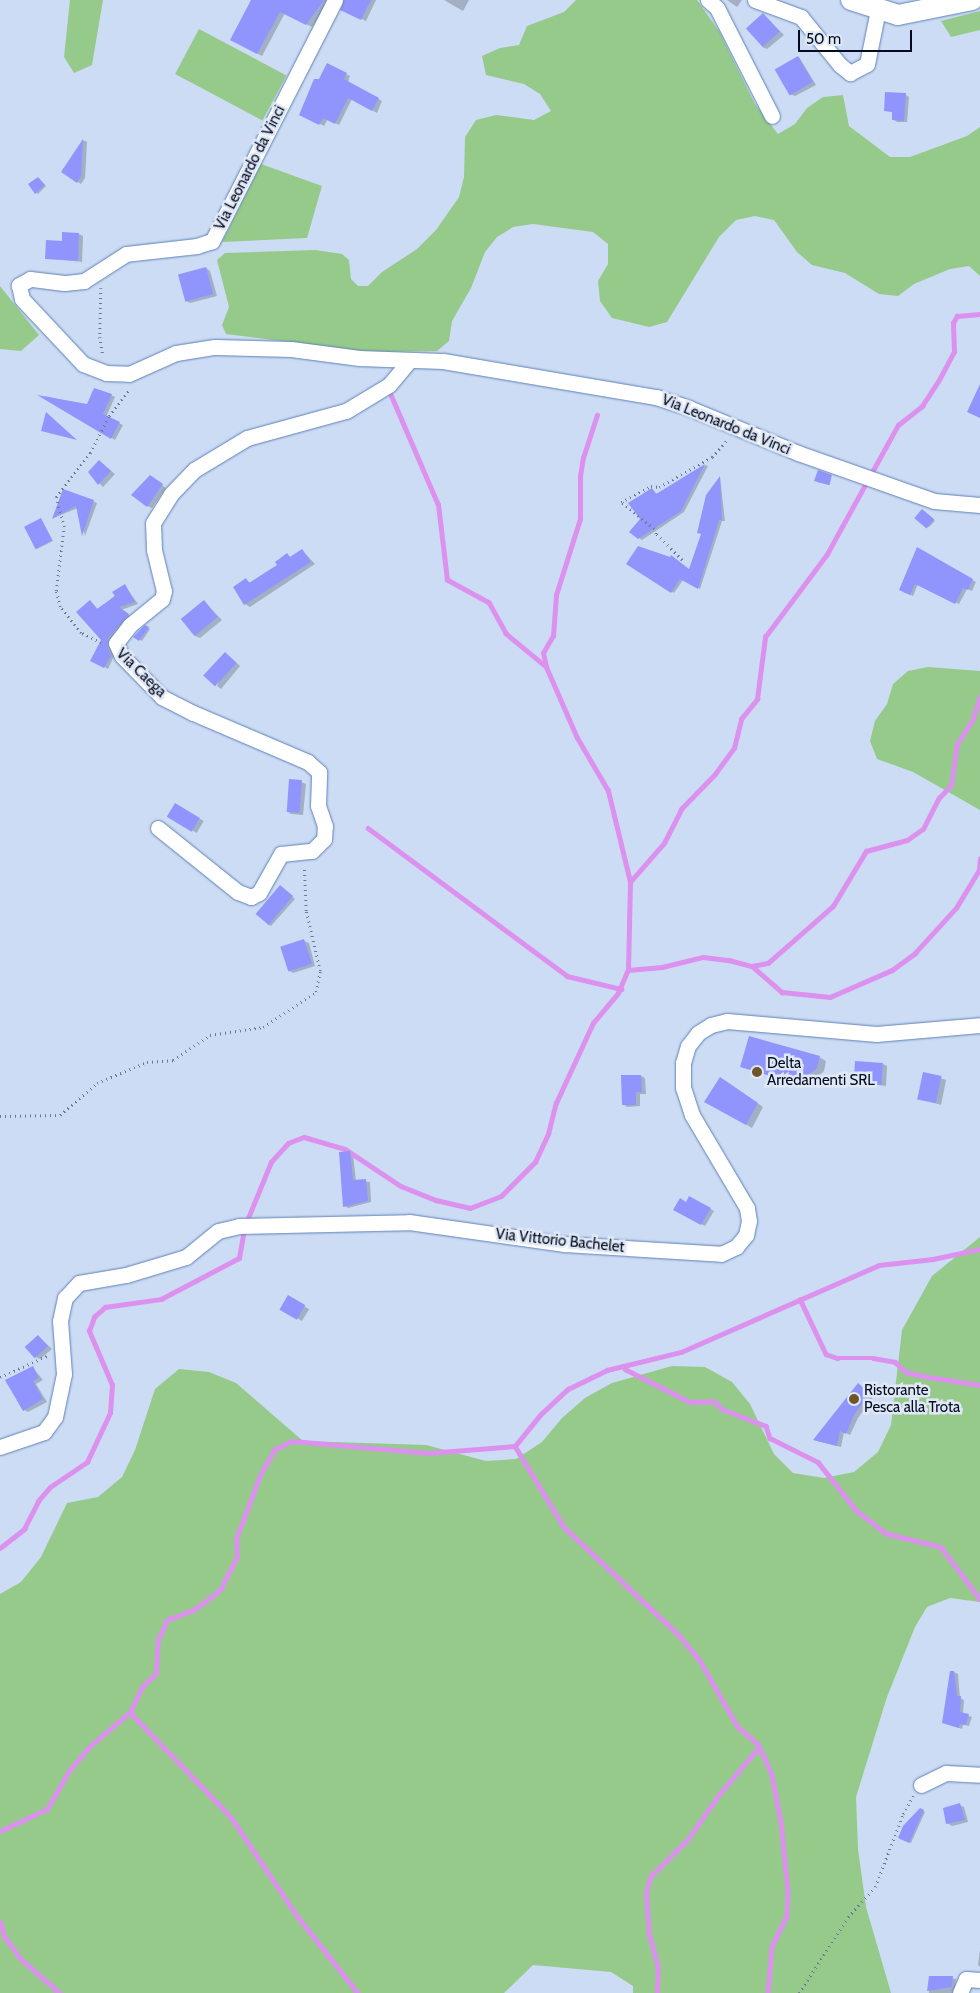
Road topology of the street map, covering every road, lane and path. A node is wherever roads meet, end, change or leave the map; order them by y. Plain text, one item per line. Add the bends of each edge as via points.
1 (335, 0) edge
2 (708, 0) edge
3 (755, 0) edge
4 (851, 0) edge
5 (972, 0) edge
6 (878, 10) junction
7 (772, 116) dead end
8 (101, 283) dead end
9 (409, 361) junction
10 (146, 368) junction
11 (106, 373) junction
12 (735, 427) junction
13 (979, 506) edge
14 (682, 560) dead end
15 (118, 649) junction
16 (158, 828) dead end
17 (303, 852) junction
18 (980, 1024) edge
19 (0, 1116) edge
20 (62, 1340) junction
21 (0, 1377) edge
22 (0, 1447) edge
23 (980, 1775) edge
24 (921, 1785) joint
25 (980, 1980) edge
26 (799, 1993) edge
27 (960, 1993) edge

1 - 11 street, Via Leonardo da Vinci via 212,240 202,245 126,254 84,281 64,283 30,279 19,285 22,300 71,352 83,364
2 - 7 street via 717,8
3 - 6 street via 801,18 840,65 850,72 868,64
4 - 6 main road
5 - 6 main road via 907,14
8 - 11 path via 100,337
9 - 10 street via 292,349 215,347 176,353
9 - 12 street, Via Leonardo da Vinci via 443,361 656,398
9 - 15 street via 389,385 346,411 247,438 194,470 171,494 153,523 154,550 164,591 162,599 130,625 116,643
10 - 11 street, Via Leonardo da Vinci via 129,374
10 - 15 path, Via Caega via 109,416 90,453 56,497 64,527 56,590 60,607 81,633
12 - 13 street, Via Leonardo da Vinci via 798,454 934,501
12 - 14 path via 712,457 659,487 651,486 621,502 654,529
15 - 17 street, Via Caega via 162,696 193,713 308,762 319,772 318,806 326,832 321,844
16 - 17 street, Via Caega via 230,886 251,897 259,893 281,854
17 - 19 path via 306,911 320,971 316,992 263,1027 210,1035 173,1060 147,1062 97,1084 60,1115
18 - 20 street, Via Vittorio Bachelet via 884,1034 727,1021 698,1033 688,1046 683,1063 683,1088 692,1115 747,1208 749,1221 746,1235 736,1247 721,1254 564,1244 409,1222 239,1226 218,1231 186,1257 126,1275 79,1284 65,1298 60,1321
20 - 21 path via 49,1355
20 - 22 street, Via Vittorio Bachelet via 64,1374 54,1417 44,1432
23 - 24 street via 946,1773
24 - 26 path via 902,1814 888,1861 875,1887 848,1917
25 - 27 street via 966,1979

